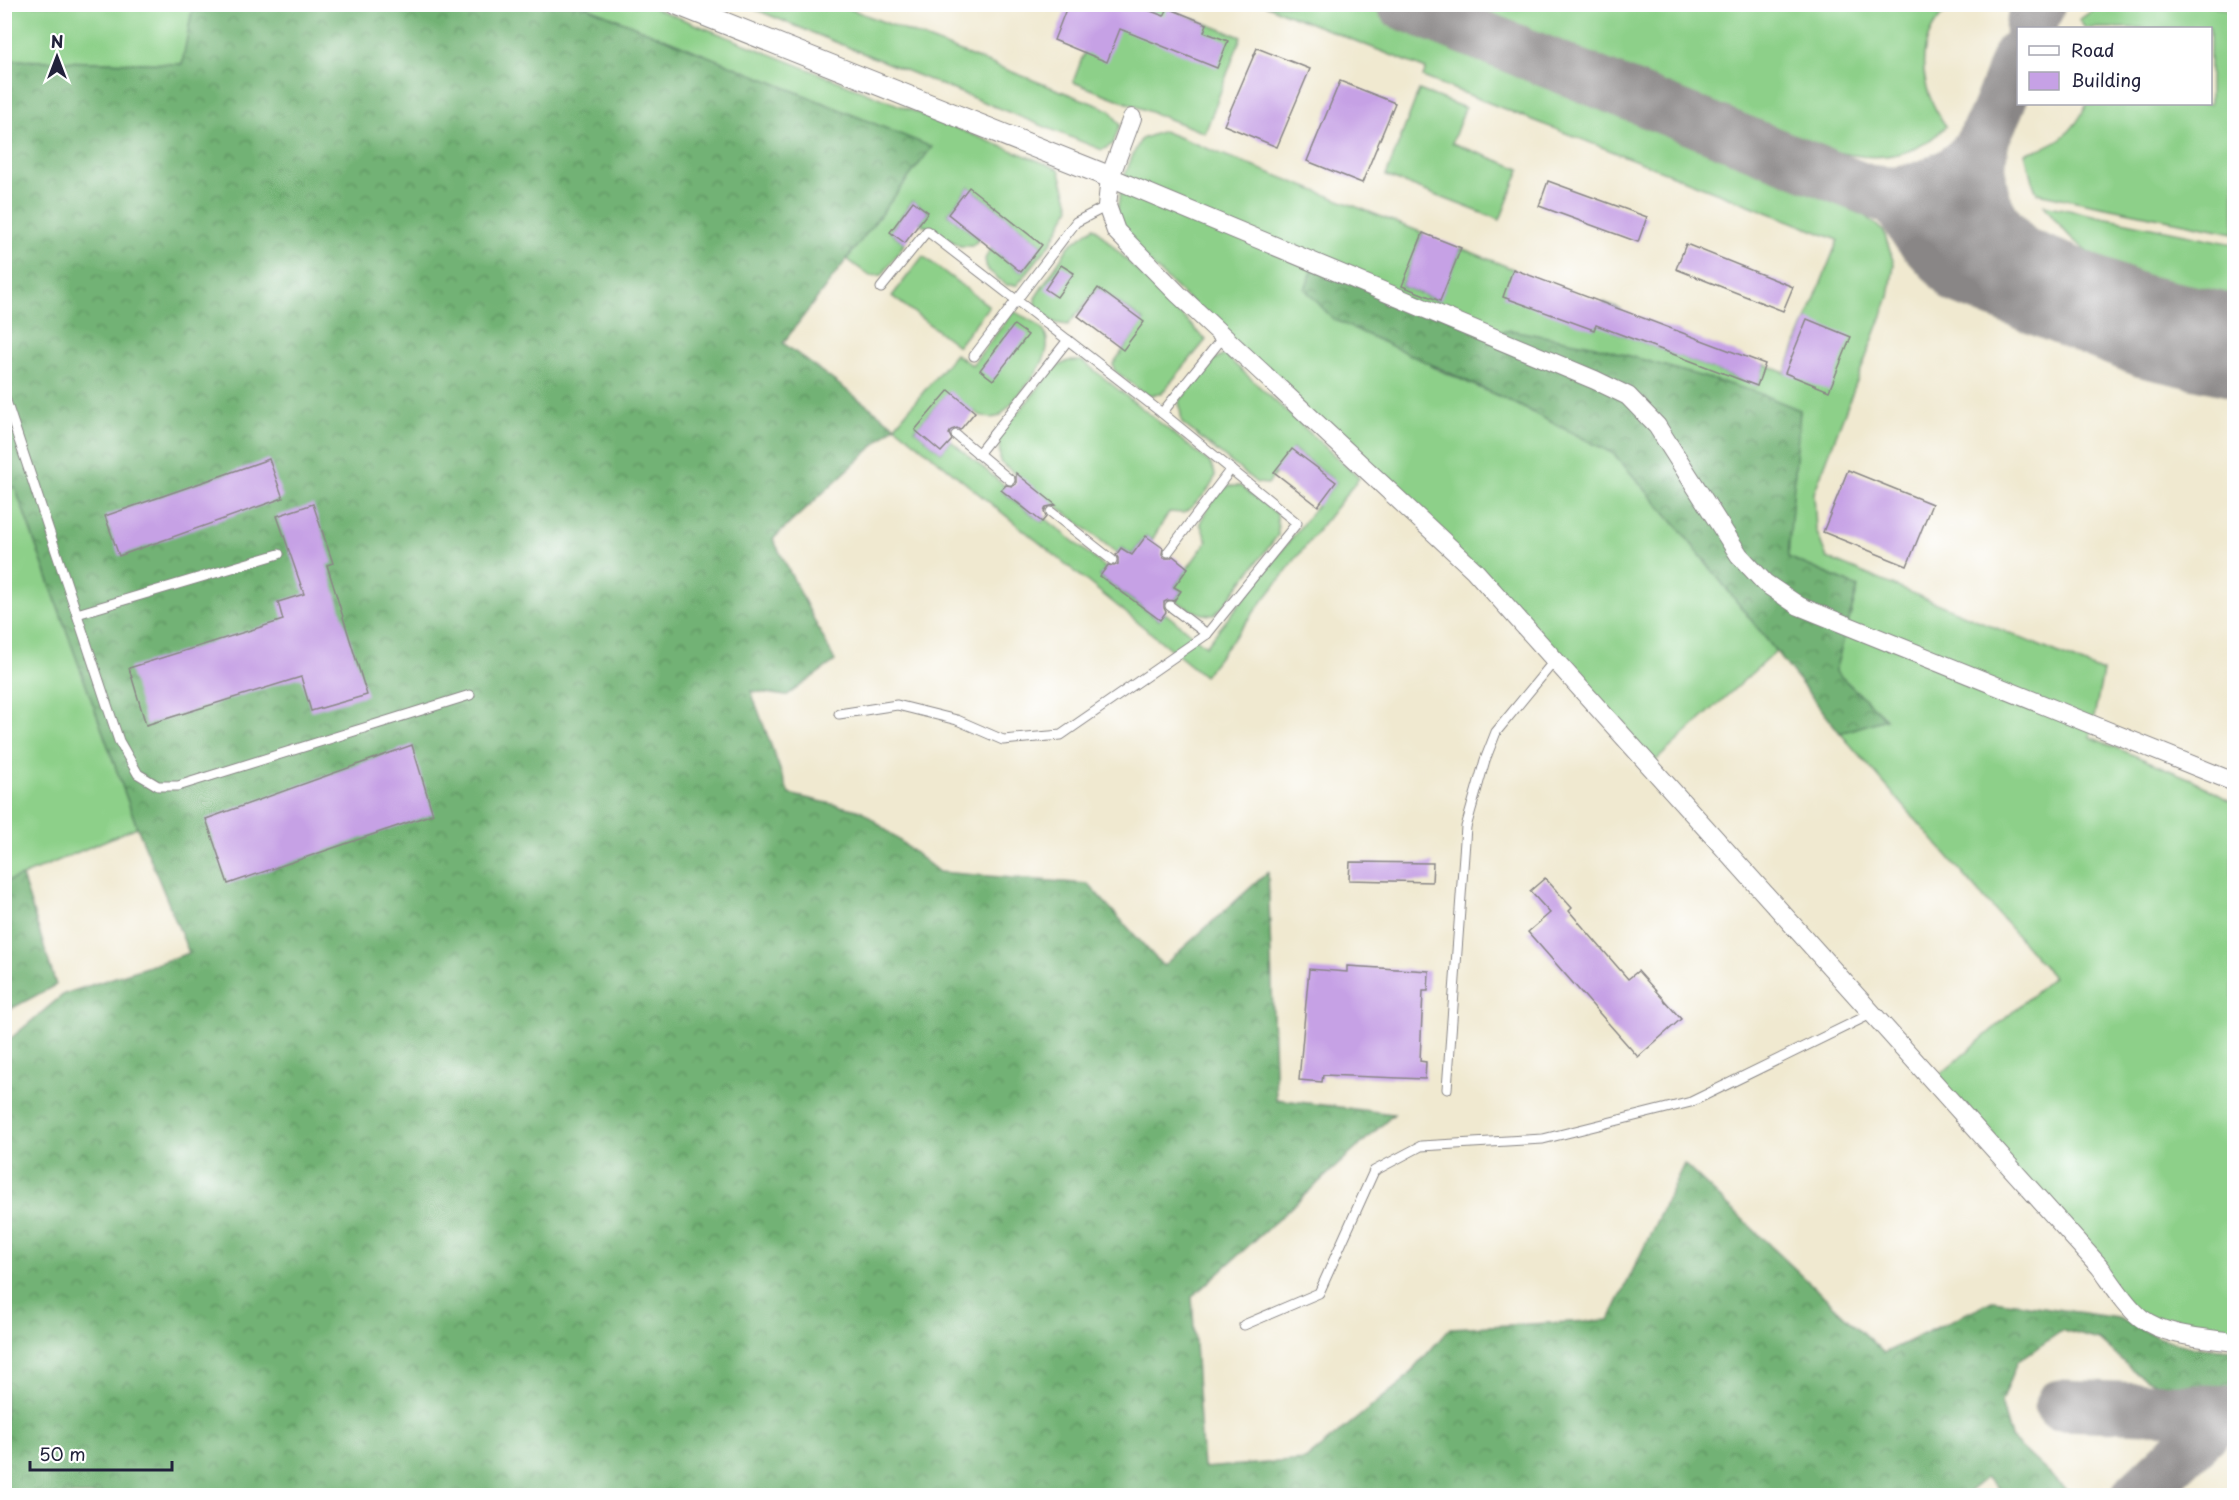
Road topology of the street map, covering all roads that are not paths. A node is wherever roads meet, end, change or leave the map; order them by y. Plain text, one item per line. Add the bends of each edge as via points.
1 (677, 4) edge
2 (1132, 118) dead end
3 (1110, 177) junction
4 (1107, 206) junction
5 (881, 288) dead end
6 (1017, 300) junction
7 (1224, 336) junction
8 (1068, 340) junction
9 (974, 356) dead end
10 (4, 395) edge
11 (1162, 413) junction
12 (956, 435) dead end
13 (978, 454) junction
14 (1231, 469) junction
15 (1010, 480) dead end
16 (1051, 512) dead end
17 (1168, 552) dead end
18 (279, 554) dead end
19 (1112, 560) dead end
20 (1170, 606) dead end
21 (77, 614) junction
22 (1207, 634) junction
23 (1555, 660) junction
24 (470, 695) dead end
25 (839, 714) dead end
26 (2235, 782) edge
27 (1872, 1013) junction
28 (1447, 1089) dead end
29 (1244, 1325) dead end
30 (2235, 1342) edge

1 - 3 street
2 - 3 street
3 - 4 street
3 - 26 street via 1628,396 1657,426 1739,555 1765,583 1798,606
4 - 6 lane via 1076,222
4 - 7 street via 1116,231
5 - 6 lane via 927,231
6 - 8 lane
6 - 9 lane
7 - 11 lane
7 - 23 street via 1474,570
8 - 11 lane
8 - 13 lane
10 - 21 lane
11 - 14 lane
12 - 13 lane
13 - 15 lane
14 - 17 lane
14 - 22 lane via 1297,523
16 - 19 lane
18 - 21 lane
20 - 22 lane
21 - 24 lane via 118,741 138,774 158,786 178,786
22 - 25 lane via 1061,735 1003,740 957,720 897,705
23 - 27 street
23 - 28 lane via 1496,732 1466,827
27 - 29 lane via 1691,1102 1544,1139 1420,1146 1374,1171 1319,1293
27 - 30 street via 2141,1318 2192,1336

